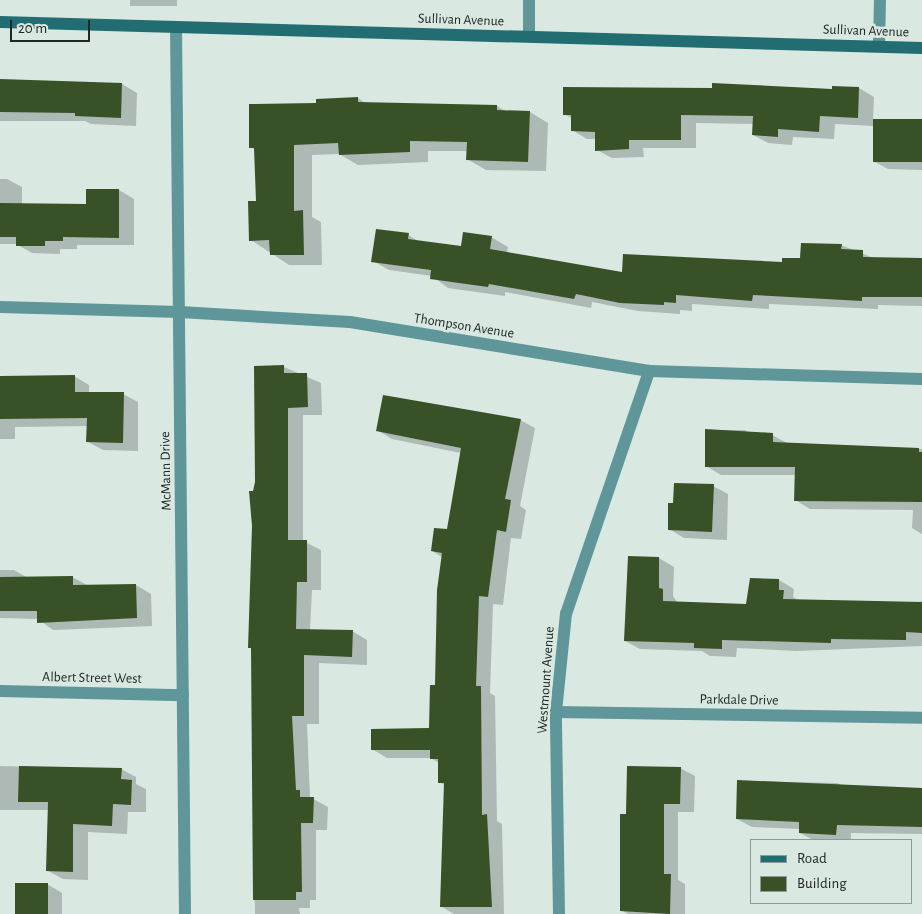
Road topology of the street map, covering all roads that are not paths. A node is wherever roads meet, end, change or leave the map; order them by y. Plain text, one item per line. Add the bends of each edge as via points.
1 (529, 0) edge
2 (880, 0) edge
3 (0, 22) edge
4 (176, 27) junction
5 (529, 36) junction
6 (880, 46) junction
7 (922, 48) edge
8 (0, 307) edge
9 (180, 312) junction
10 (649, 371) junction
11 (922, 379) edge
12 (0, 691) edge
13 (183, 695) junction
14 (556, 712) junction
15 (922, 718) edge
16 (186, 914) edge
17 (559, 914) edge

1 - 5 street
2 - 6 street
3 - 4 street, Sullivan Avenue
4 - 5 street, Sullivan Avenue
4 - 9 street, McMann Drive
5 - 6 street, Sullivan Avenue
6 - 7 street, Sullivan Avenue
8 - 9 street, Thompson Avenue
9 - 10 street, Thompson Avenue via 350,322
9 - 13 street, McMann Drive
10 - 11 street, Thompson Avenue
10 - 14 street, Westmount Avenue via 566,614
12 - 13 street, Albert Street West
13 - 16 street, McMann Drive
14 - 15 street, Parkdale Drive
14 - 17 street, Westmount Avenue

